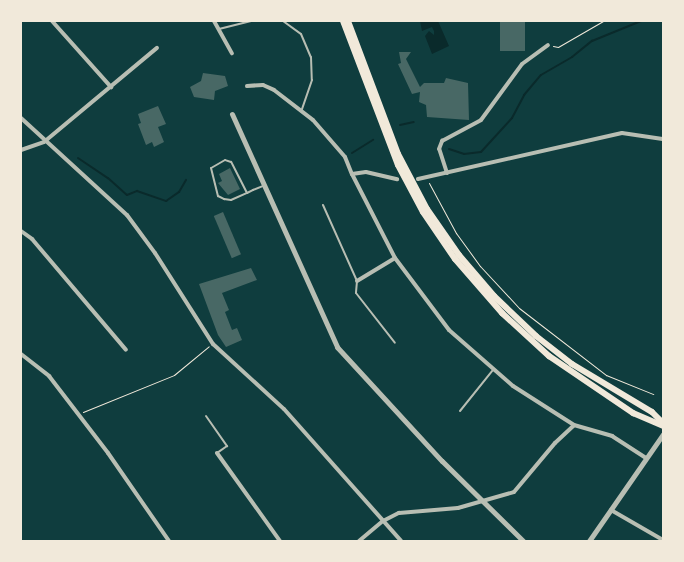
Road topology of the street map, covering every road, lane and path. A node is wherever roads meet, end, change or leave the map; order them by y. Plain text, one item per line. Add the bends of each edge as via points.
1 (52, 21) edge
2 (214, 21) edge
3 (251, 21) edge
4 (283, 21) edge
5 (343, 21) edge
6 (348, 21) edge
7 (603, 21) edge
8 (218, 29) junction
9 (548, 45) joint
10 (157, 48) dead end
11 (232, 52) dead end
12 (247, 86) dead end
13 (111, 87) junction
14 (301, 112) junction
15 (232, 114) dead end
16 (21, 118) edge
17 (663, 139) edge
18 (44, 142) junction
19 (21, 150) edge
20 (447, 173) junction
21 (352, 174) junction
22 (426, 178) junction
23 (397, 179) dead end
24 (418, 179) dead end
25 (263, 186) junction
26 (247, 193) junction
27 (323, 205) dead end
28 (21, 231) edge
29 (395, 258) junction
30 (358, 281) junction
31 (395, 343) dead end
32 (208, 347) dead end
33 (126, 350) dead end
34 (21, 354) edge
35 (493, 370) junction
36 (654, 394) dead end
37 (460, 411) dead end
38 (78, 414) junction
39 (206, 416) dead end
40 (663, 424) edge
41 (574, 425) junction
42 (663, 434) edge
43 (217, 453) joint
44 (646, 458) junction
45 (482, 501) junction
46 (611, 510) junction
47 (383, 521) junction
48 (663, 540) edge
49 (169, 541) edge
50 (280, 541) edge
51 (359, 541) edge
52 (401, 541) edge
53 (523, 541) edge
54 (590, 541) edge

1 - 13 street
2 - 8 street
3 - 8 lane
4 - 14 lane via 301,34 311,57 312,80
5 - 40 highway via 400,170 423,212 455,259 502,313 549,356 625,408
6 - 40 highway via 401,160 427,209 459,255 504,306 548,346 652,412
7 - 9 path via 558,47
8 - 11 street
9 - 20 street via 522,64 481,120 442,141 439,149
10 - 13 street
12 - 14 street via 263,85
13 - 18 street
14 - 21 street via 313,120 345,157
15 - 25 street
16 - 18 street
17 - 20 street via 622,133
18 - 19 street
18 - 47 street via 126,215 155,253 213,344 284,409
20 - 22 street
21 - 23 street via 366,172
21 - 29 street
22 - 24 street
22 - 36 path via 456,233 480,266 519,308 606,375
25 - 26 lane
25 - 45 street via 337,347 351,366
26 - 26 lane via 231,200 218,196 211,168 225,160 231,162
27 - 30 lane
28 - 33 street via 32,239
29 - 30 street
29 - 35 street via 449,330
30 - 31 lane via 356,293
32 - 38 path via 174,374
34 - 38 street via 49,376
35 - 37 lane
35 - 41 street
38 - 49 street
39 - 43 lane via 227,446
41 - 44 street via 612,436
41 - 45 street via 554,443 514,492
42 - 44 street
43 - 50 street
44 - 46 street
45 - 47 street via 458,508 410,511
45 - 53 street
46 - 48 street
46 - 54 street
47 - 51 street
47 - 52 street

